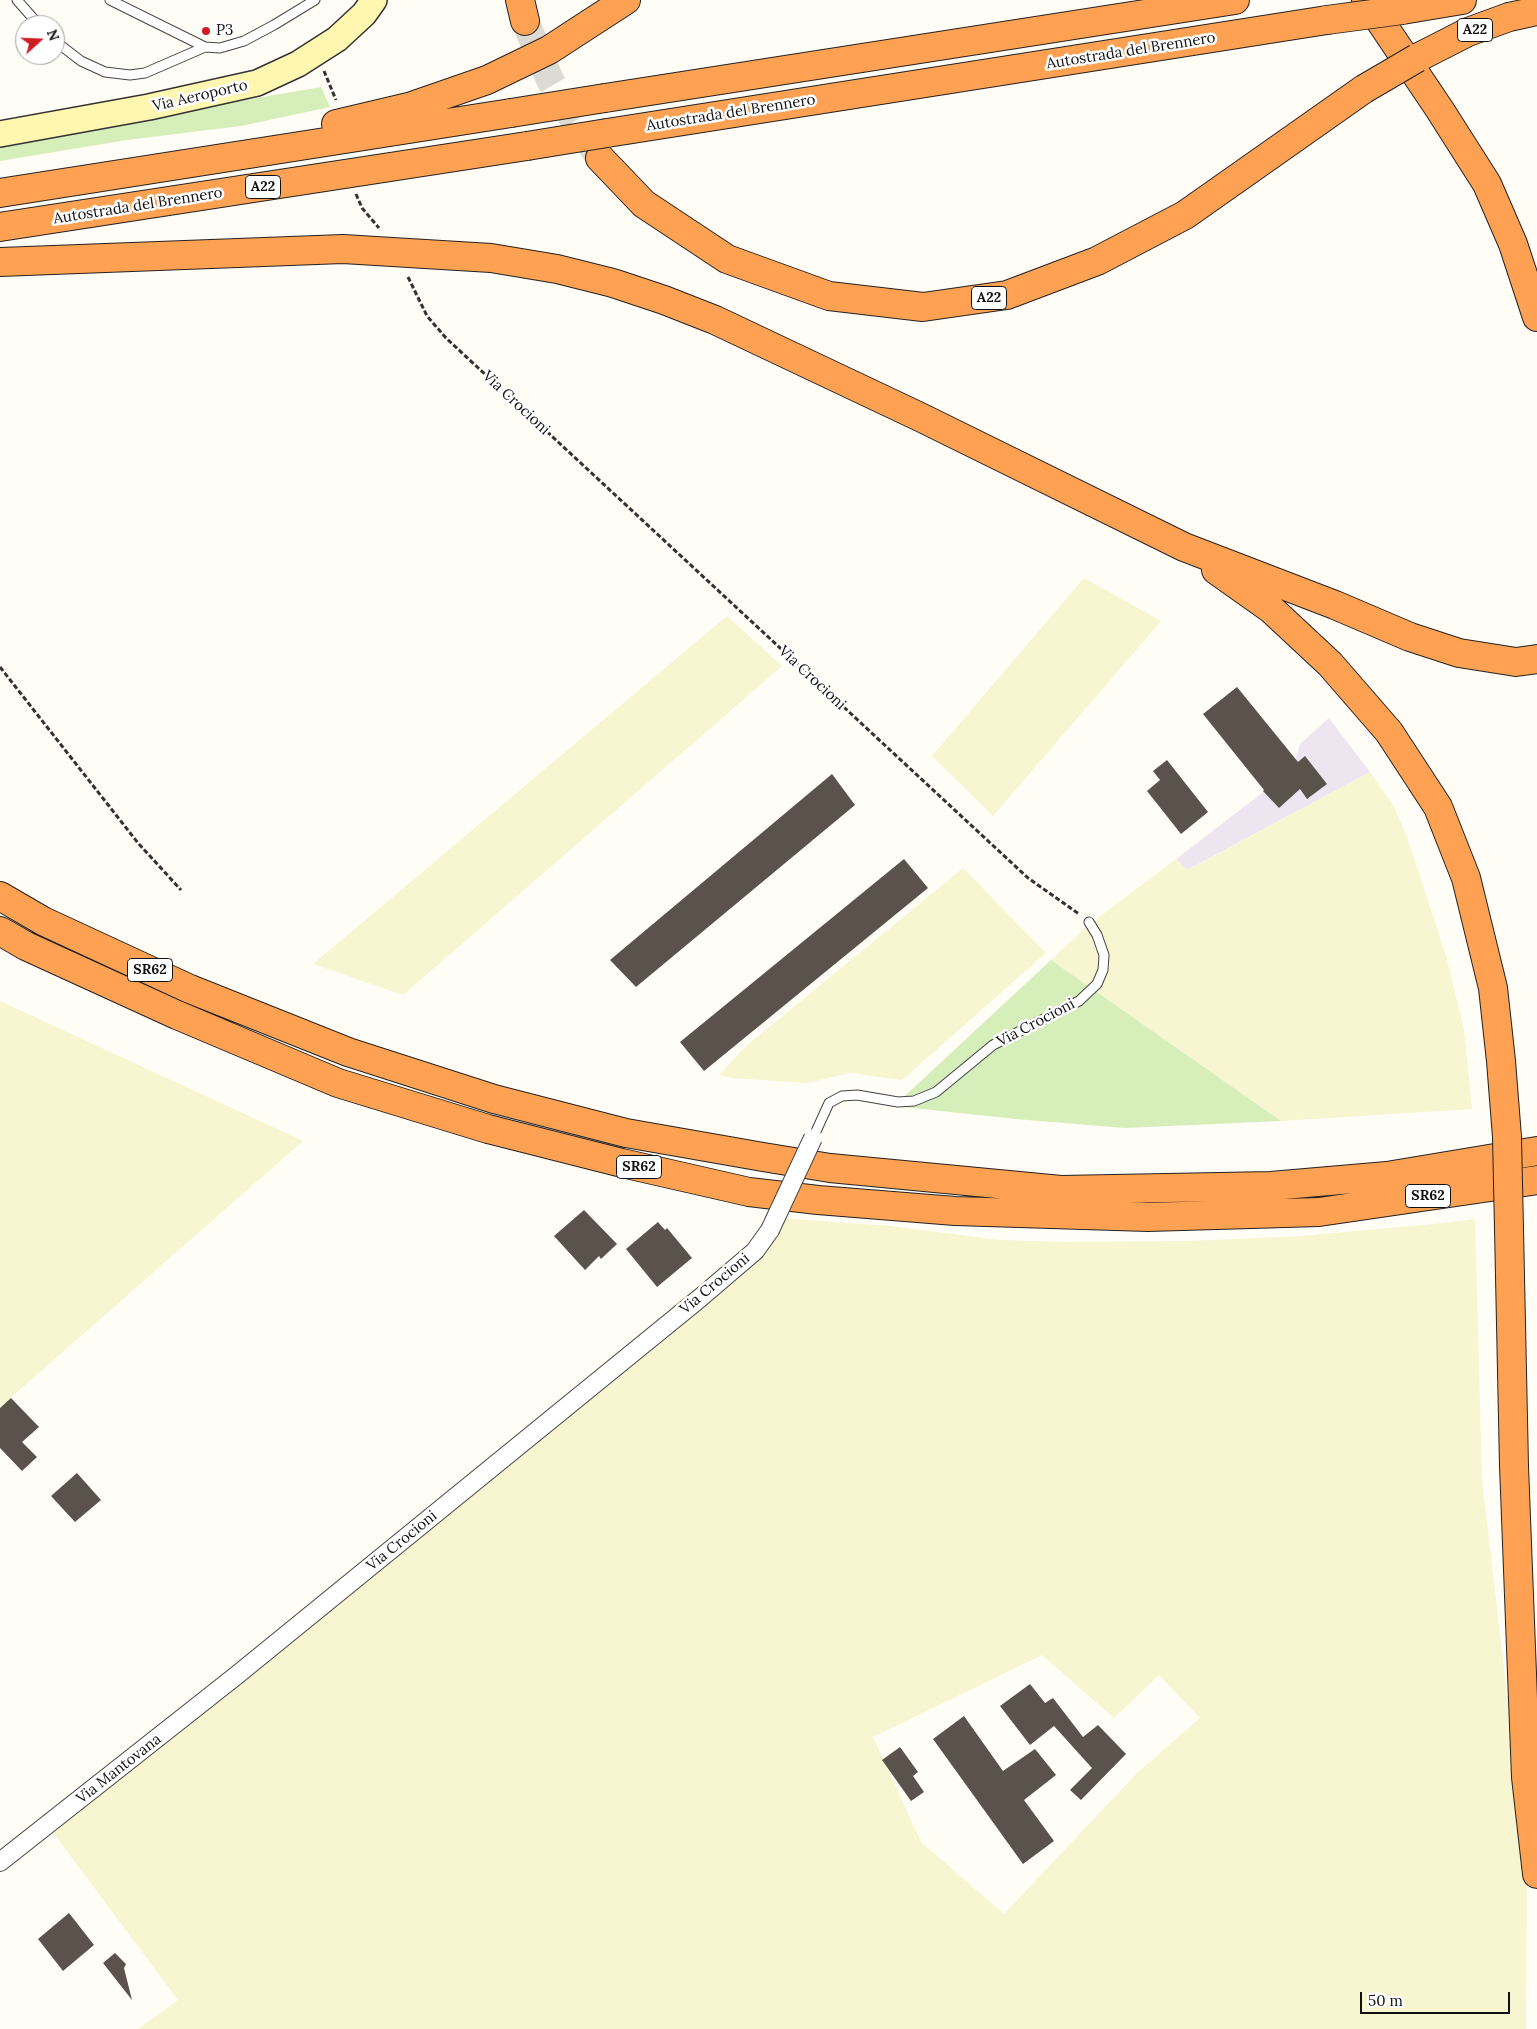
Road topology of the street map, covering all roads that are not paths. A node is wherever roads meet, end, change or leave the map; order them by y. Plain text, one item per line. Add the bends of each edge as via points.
1 (17, 0) edge
2 (110, 0) edge
3 (315, 0) edge
4 (374, 0) edge
5 (626, 0) edge
6 (1235, 0) edge
7 (1366, 0) edge
8 (1462, 0) edge
9 (1537, 10) edge
10 (30, 15) edge
11 (205, 47) junction
12 (65, 49) edge
13 (0, 134) edge
14 (604, 145) junction
15 (190, 164) junction
16 (0, 193) edge
17 (0, 227) edge
18 (0, 262) edge
19 (1537, 317) edge
20 (1184, 548) junction
21 (1527, 661) edge
22 (0, 896) edge
23 (1089, 922) road end
24 (0, 931) edge
25 (813, 1138) joint
26 (1537, 1151) edge
27 (1537, 1180) edge
28 (237, 1675) joint
29 (0, 1862) edge
30 (1537, 1874) edge

1 - 10 lane
2 - 11 lane
3 - 11 lane via 244,41 220,48
4 - 13 street, Via Aeroporto via 337,39 298,64 257,83 149,107
5 - 15 highway, A22 via 549,50 487,80 412,106
6 - 15 highway, A22, bridge
7 - 19 highway via 1487,184 1513,244
8 - 14 highway, Autostrada del Brennero / A22, bridge via 1327,20
9 - 14 highway, A22, bridge via 1468,32 1417,58 1364,89 1185,215 1097,261 1007,295 923,307 829,296 726,259 644,204
11 - 12 lane via 145,74 130,75 106,72 81,61
14 - 17 highway, Autostrada del Brennero / A22, bridge via 527,146
15 - 16 highway, A22
18 - 20 highway via 343,249 491,258 557,269 613,283 715,320 920,416
20 - 21 highway via 1410,637 1459,652
20 - 30 highway, bridge via 1270,609 1330,664 1389,732 1438,807 1466,878 1493,988 1501,1061 1526,1767
22 - 26 highway, SR62 via 43,921 190,989 348,1052 494,1099 616,1130 773,1159 830,1168 1061,1190 1271,1186 1387,1176
23 - 25 lane, Via Crocioni via 1104,955 1103,970 1097,984 1079,1001 993,1045 936,1092 914,1101 842,1096 829,1103
24 - 27 highway, SR62 via 177,1016 338,1083 488,1129 749,1192 955,1211 1148,1217 1319,1212
25 - 28 street, Via Crocioni, bridge via 770,1230 755,1251
28 - 29 street, Via Mantovana

